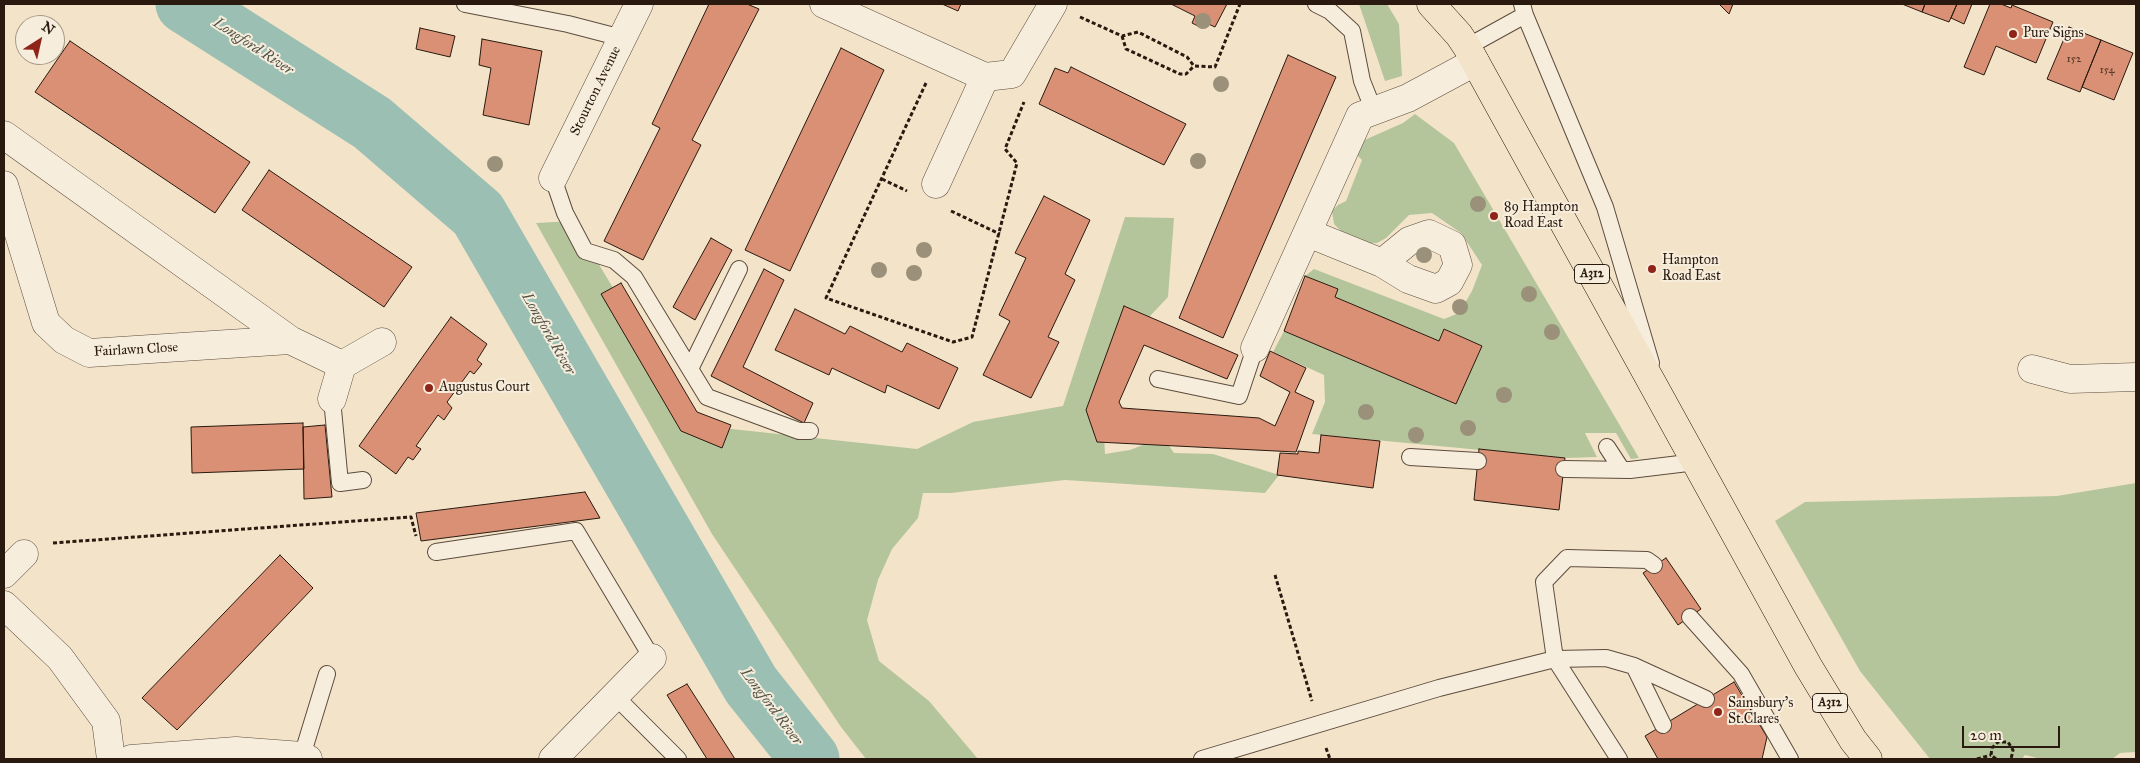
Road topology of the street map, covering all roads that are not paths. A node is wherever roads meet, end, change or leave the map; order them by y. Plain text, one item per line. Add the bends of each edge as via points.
1 (465, 4) edge
2 (639, 4) edge
3 (824, 4) edge
4 (1053, 4) edge
5 (1316, 4) edge
6 (1430, 4) edge
7 (1450, 4) edge
8 (1524, 10) edge
9 (622, 38) junction
10 (1467, 48) junction
11 (985, 77) junction
12 (1374, 111) junction
13 (4, 135) edge
14 (553, 178) joint
15 (936, 184) dead end
16 (4, 185) edge
17 (1308, 233) junction
18 (1382, 263) dead end
19 (739, 269) dead end
20 (290, 340) junction
21 (382, 342) dead end
22 (1254, 348) joint
23 (342, 365) junction
24 (690, 369) junction
25 (2032, 369) dead end
26 (2136, 377) edge
27 (1158, 379) dead end
28 (332, 399) joint
29 (1663, 402) junction
30 (810, 431) dead end
31 (1607, 447) dead end
32 (1410, 457) dead end
33 (1478, 461) dead end
34 (1696, 462) junction
35 (1564, 469) dead end
36 (1622, 470) junction
37 (363, 480) dead end
38 (436, 552) road end
39 (24, 554) road end
40 (1654, 565) dead end
41 (4, 574) edge
42 (4, 605) edge
43 (1690, 617) dead end
44 (652, 658) joint
45 (1555, 659) junction
46 (1634, 666) junction
47 (327, 674) dead end
48 (614, 695) junction
49 (1706, 699) dead end
50 (1663, 725) dead end
51 (1860, 753) edge
52 (305, 758) edge
53 (111, 759) edge
54 (131, 759) edge
55 (553, 759) edge
56 (678, 759) edge
57 (1202, 759) edge
58 (1619, 759) edge
59 (1790, 759) edge

1 - 9 lane
2 - 9 street, Stourton Avenue
3 - 11 street
4 - 11 street via 1012,74
5 - 12 lane via 1330,11 1352,31 1362,81
6 - 10 main road, A312
7 - 10 main road, A312
8 - 10 lane
8 - 29 lane via 1605,206
9 - 14 street, Stourton Avenue
10 - 12 street via 1408,98
10 - 29 main road, A312
11 - 15 street
12 - 17 street via 1360,116
13 - 20 street, Fairlawn Close
14 - 24 lane via 565,213 585,251 614,260 634,277
16 - 20 street, Fairlawn Close via 46,323 64,340 89,353
17 - 18 street
17 - 22 street
19 - 24 lane
20 - 23 street, Fairlawn Close
21 - 23 street
22 - 27 lane via 1239,396
23 - 28 street
24 - 30 lane via 707,397 799,431
25 - 26 street via 2070,379
28 - 37 lane via 340,482
29 - 34 main road, A312
31 - 36 lane
32 - 33 lane
34 - 36 lane
34 - 51 main road, A312 via 1808,666
35 - 36 lane
38 - 44 lane via 576,531
39 - 41 street
40 - 45 lane via 1647,560 1566,558 1544,582
42 - 53 street via 60,658 106,721
43 - 59 lane via 1741,674
44 - 48 street
45 - 46 lane via 1606,658
45 - 57 lane via 1430,691
45 - 58 lane
46 - 49 lane
46 - 50 lane
47 - 52 lane
48 - 55 street
48 - 56 lane
52 - 54 street via 236,751

